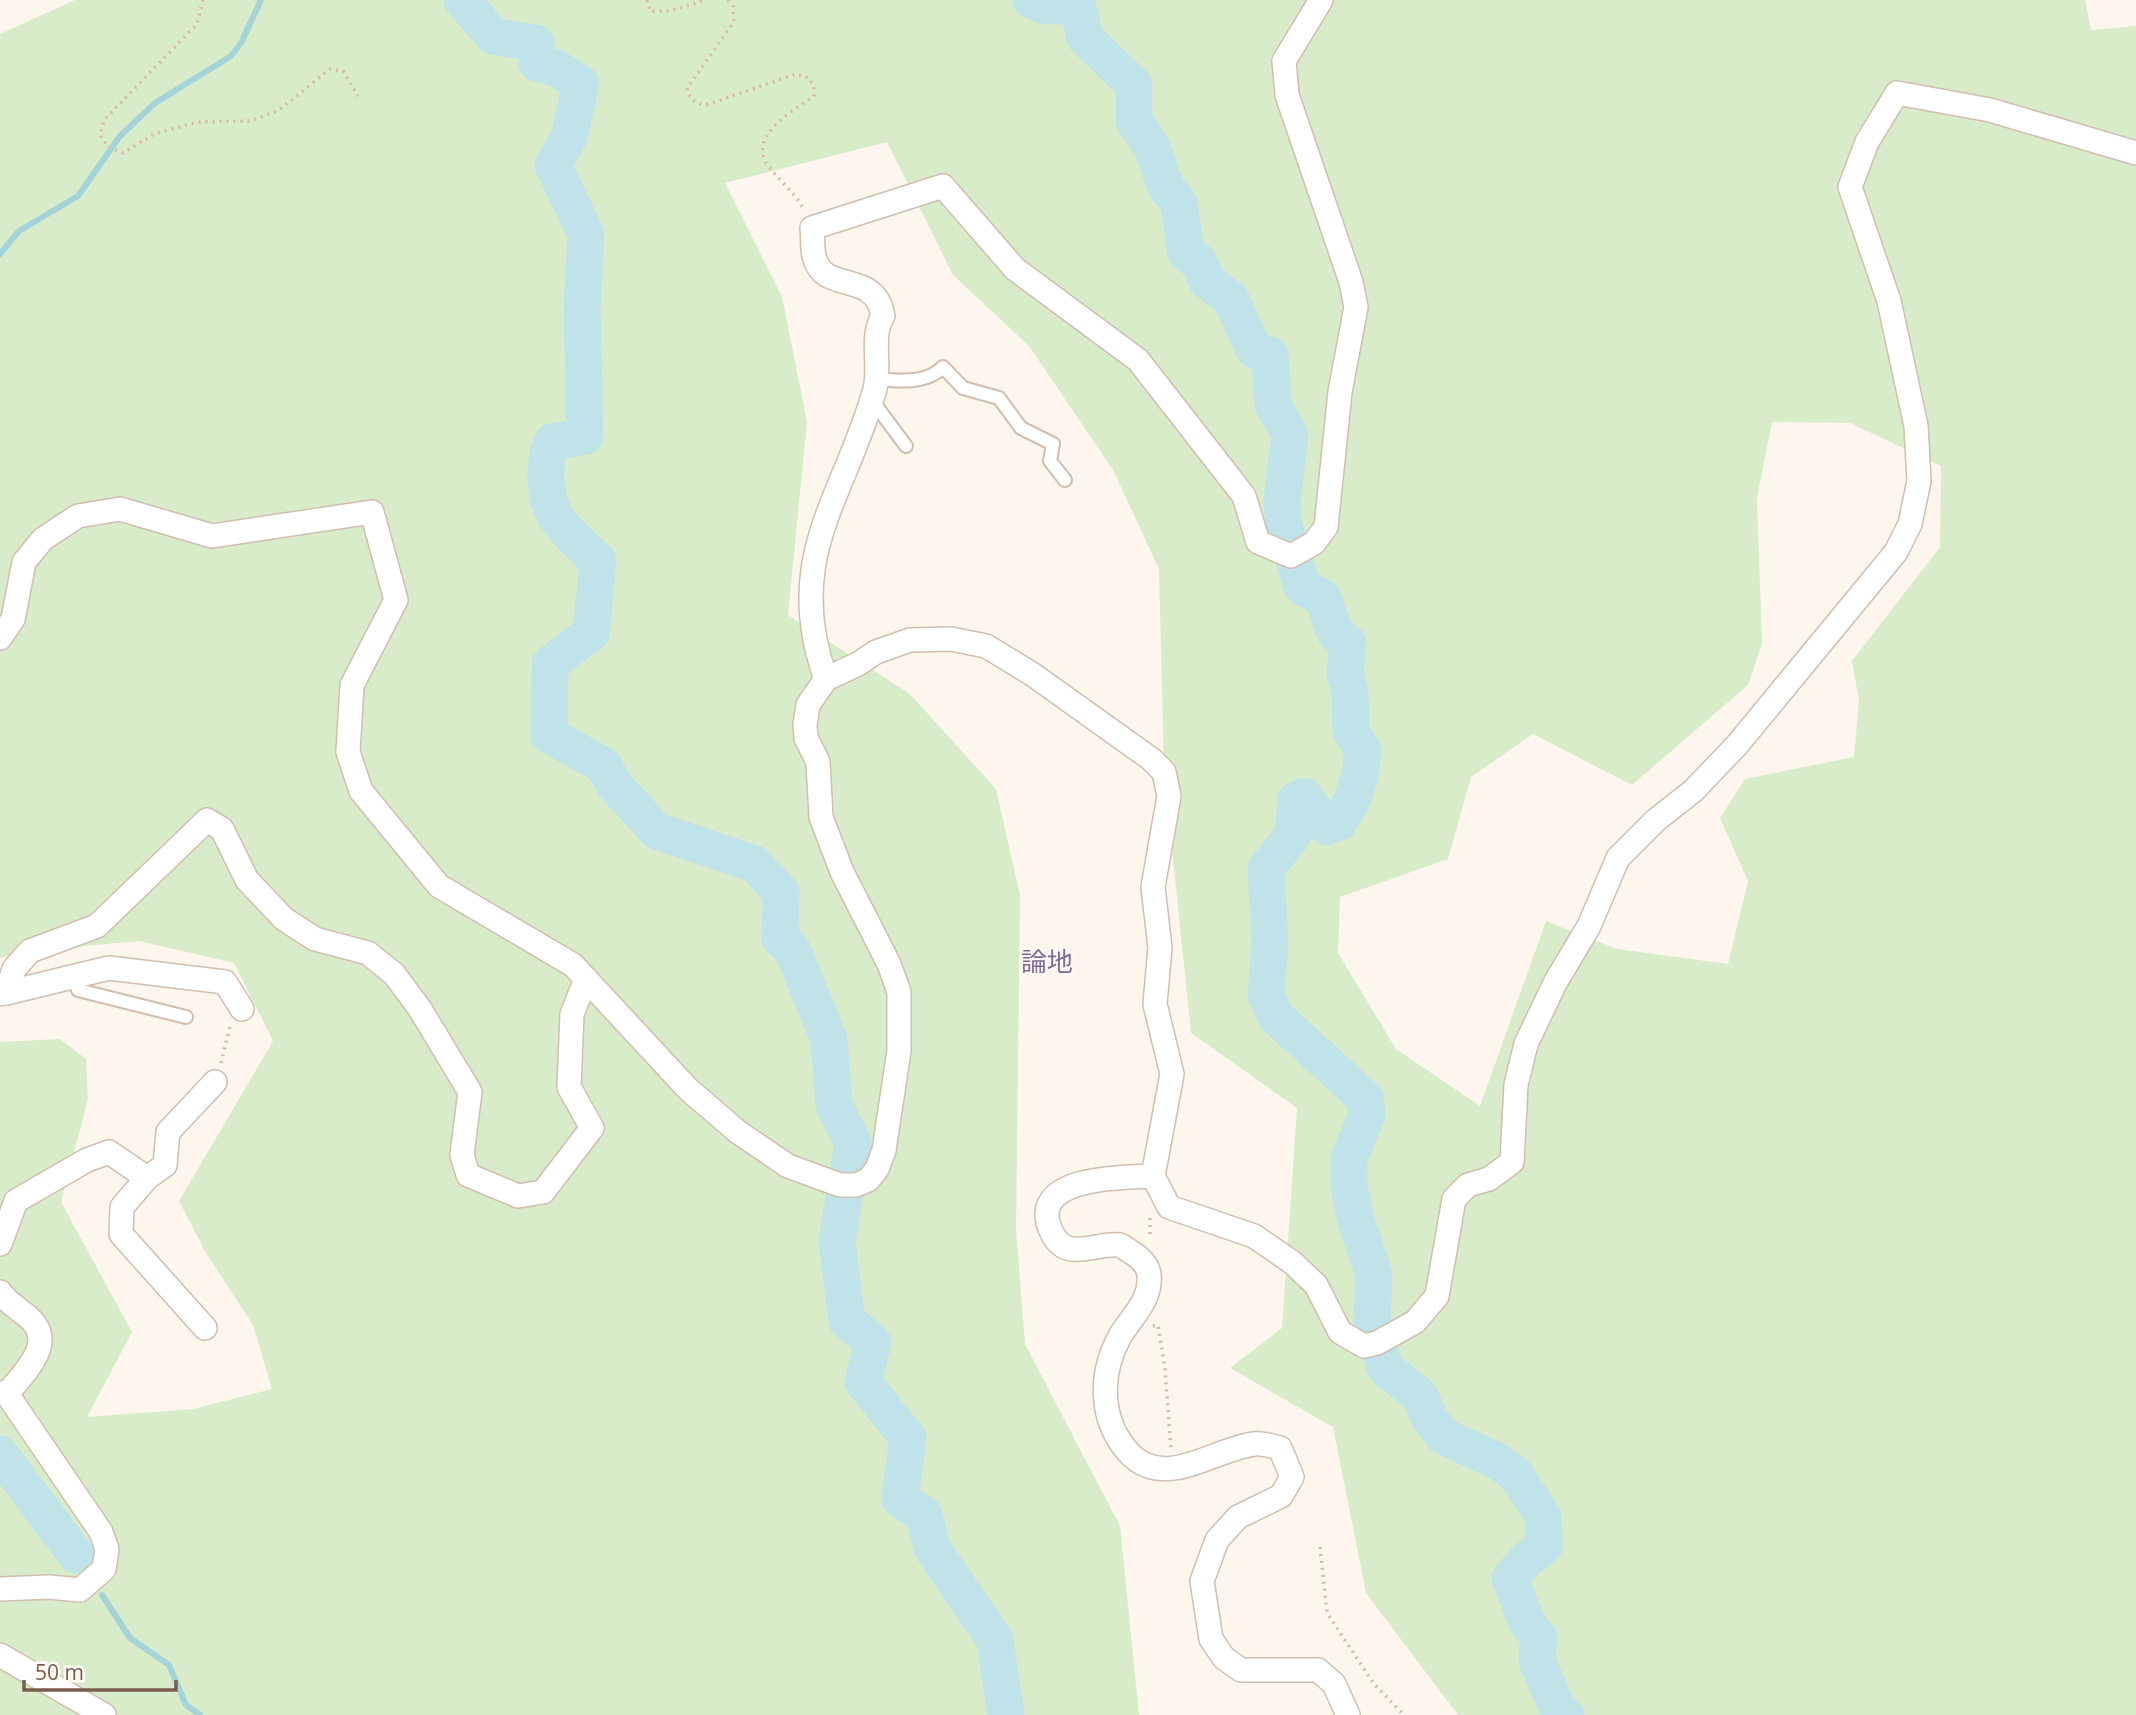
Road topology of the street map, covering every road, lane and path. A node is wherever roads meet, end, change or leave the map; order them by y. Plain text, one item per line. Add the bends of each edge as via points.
1 (203, 0) edge
2 (647, 0) edge
3 (706, 0) edge
4 (728, 0) edge
5 (1321, 0) edge
6 (358, 96) dead end
7 (2136, 153) edge
8 (812, 228) junction
9 (874, 389) junction
10 (906, 446) dead end
11 (1065, 480) dead end
12 (0, 638) edge
13 (826, 679) junction
14 (74, 977) junction
15 (586, 979) junction
16 (3, 994) edge
17 (242, 1009) joint
18 (186, 1017) dead end
19 (215, 1082) joint
20 (1153, 1176) junction
21 (147, 1178) junction
22 (0, 1244) edge
23 (0, 1292) edge
24 (205, 1328) dead end
25 (1125, 1330) junction
26 (4, 1394) edge
27 (1170, 1468) junction
28 (1320, 1547) dead end
29 (0, 1589) edge
30 (0, 1655) edge
31 (104, 1715) edge
32 (1348, 1715) edge
33 (1404, 1715) edge

1 - 6 path via 197,24 104,120 100,135 108,147 123,153 153,134 198,122 251,121 279,110 330,69 344,71
2 - 3 path via 650,11 660,13
4 - 8 path via 734,22 696,71 687,88 689,96 695,103 706,104 796,74 808,78 814,96 774,125 765,138 764,150 766,164 798,199
5 - 8 street via 1284,61 1287,95 1356,306 1340,392 1326,527 1305,551 1291,556 1258,542 1244,496 1138,360 1014,269 943,186
7 - 20 street via 1990,110 1897,93 1867,142 1850,187 1889,301 1916,426 1919,481 1910,524 1896,552 1737,745 1618,858 1589,926 1526,1044 1516,1085 1512,1162 1489,1180 1468,1185 1454,1199 1437,1296 1415,1322 1377,1343 1364,1346 1351,1341 1340,1332 1316,1285 1293,1263 1254,1236 1169,1208
8 - 9 street via 814,257 820,267 841,282 868,288 878,298 883,316 876,328
9 - 10 lane
9 - 11 lane via 933,377 943,367 963,388 999,398 1021,428 1053,444 1051,461
9 - 13 street via 814,552 816,653
12 - 15 street via 13,619 24,562 43,539 78,516 120,509 212,536 372,512 396,600 352,685 348,752 361,791 439,886 573,965
13 - 15 street via 808,705 804,725 818,761 821,817 899,992 897,1065 888,1131 877,1169 868,1180 840,1185 770,1156 688,1089
13 - 20 street via 876,652 911,640 951,639 986,646 1032,674 1164,772 1169,796 1153,887 1160,948 1155,1004 1172,1074
14 - 16 street
14 - 17 street via 109,968 225,982
14 - 18 lane via 78,990
15 - 16 street via 572,1014 569,1087 592,1128 543,1192 518,1196 468,1175 462,1154 470,1091 394,974 368,953 315,939 284,919 247,880 222,829 207,820 97,926 30,951 14,969
17 - 19 path via 230,1025
19 - 21 street via 168,1132 165,1165
20 - 25 street via 1098,1177 1055,1196 1047,1209 1048,1224 1058,1244 1071,1250 1120,1245 1145,1263 1149,1274 1146,1297
21 - 22 street via 109,1152 87,1160 16,1200
21 - 24 street via 122,1207 121,1234
23 - 26 street via 32,1320 40,1332 41,1350
25 - 27 path via 1158,1325 1172,1438
25 - 27 street via 1105,1374 1113,1434 1140,1464
26 - 29 street via 101,1532 107,1549 104,1569 80,1590
27 - 32 street via 1255,1443 1280,1448 1292,1477 1280,1496 1238,1517 1217,1540 1202,1581 1211,1639 1224,1658 1241,1670 1318,1670 1334,1684
28 - 33 path via 1328,1613 1374,1684
30 - 31 street

